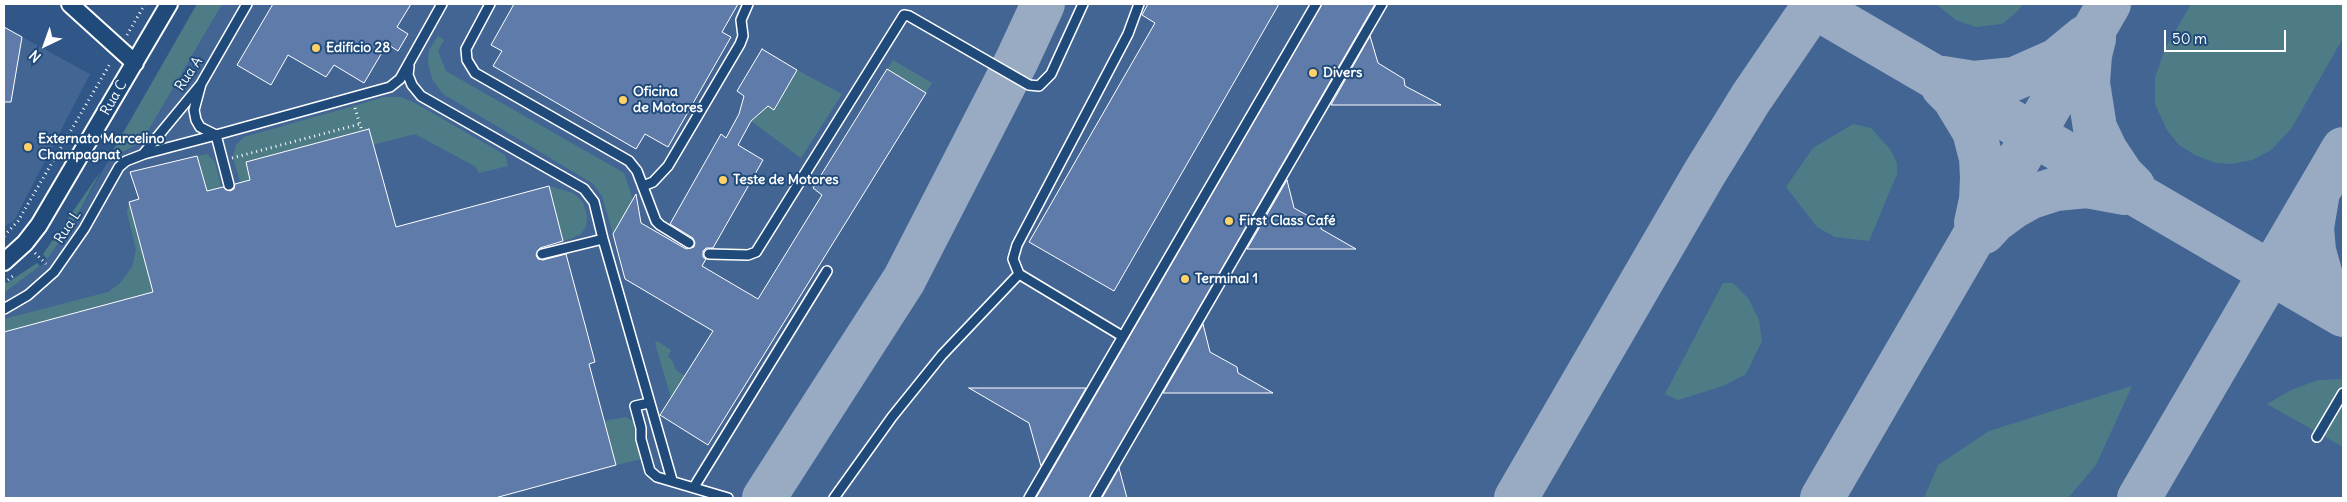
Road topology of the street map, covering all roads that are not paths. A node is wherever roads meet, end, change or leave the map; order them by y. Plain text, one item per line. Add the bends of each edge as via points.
1 (70, 4) edge
2 (169, 4) edge
3 (247, 4) edge
4 (442, 4) edge
5 (490, 4) edge
6 (748, 4) edge
7 (1084, 4) edge
8 (1139, 4) edge
9 (1316, 4) edge
10 (1382, 4) edge
11 (135, 62) junction
12 (409, 63) junction
13 (201, 84) junction
14 (390, 87) junction
15 (422, 96) junction
16 (216, 135) junction
17 (144, 154) junction
18 (229, 185) dead end
19 (643, 186) junction
20 (603, 239) junction
21 (689, 243) dead end
22 (542, 254) dead end
23 (709, 254) dead end
24 (4, 262) edge
25 (827, 271) dead end
26 (1019, 274) junction
27 (4, 309) edge
28 (1122, 336) junction
29 (2343, 392) edge
30 (649, 403) junction
31 (2317, 437) dead end
32 (672, 480) junction
33 (694, 487) junction
34 (728, 498) edge
35 (834, 498) edge
36 (1029, 498) edge
37 (1094, 498) edge

1 - 11 street
2 - 11 street, Rua C
3 - 13 lane, Rua A
4 - 12 lane
5 - 19 lane via 466,48 467,60 475,73 629,161
6 - 19 lane via 741,20 743,36 740,44 668,166 653,182
7 - 23 lane via 1051,74 1039,86 1029,85 904,15 756,252 748,256
8 - 26 lane via 1128,34 1017,245 1013,259
9 - 28 lane
10 - 37 lane
11 - 24 street, Rua C via 40,225
12 - 14 lane via 400,79
12 - 15 lane via 408,76
13 - 16 lane via 194,110 196,120 200,127
13 - 17 lane, Rua A
14 - 15 lane via 408,87
14 - 16 lane
15 - 20 lane via 584,189 594,202
16 - 17 lane
16 - 18 lane
17 - 27 lane, Rua L via 119,167 84,229 54,272 28,295
19 - 21 lane via 660,226
20 - 22 lane
20 - 30 lane
25 - 33 lane
26 - 28 lane
26 - 35 lane via 942,355 892,417
28 - 36 lane
29 - 31 lane
30 - 32 lane
30 - 32 lane via 635,406 650,471 657,477
32 - 33 lane
33 - 34 lane

